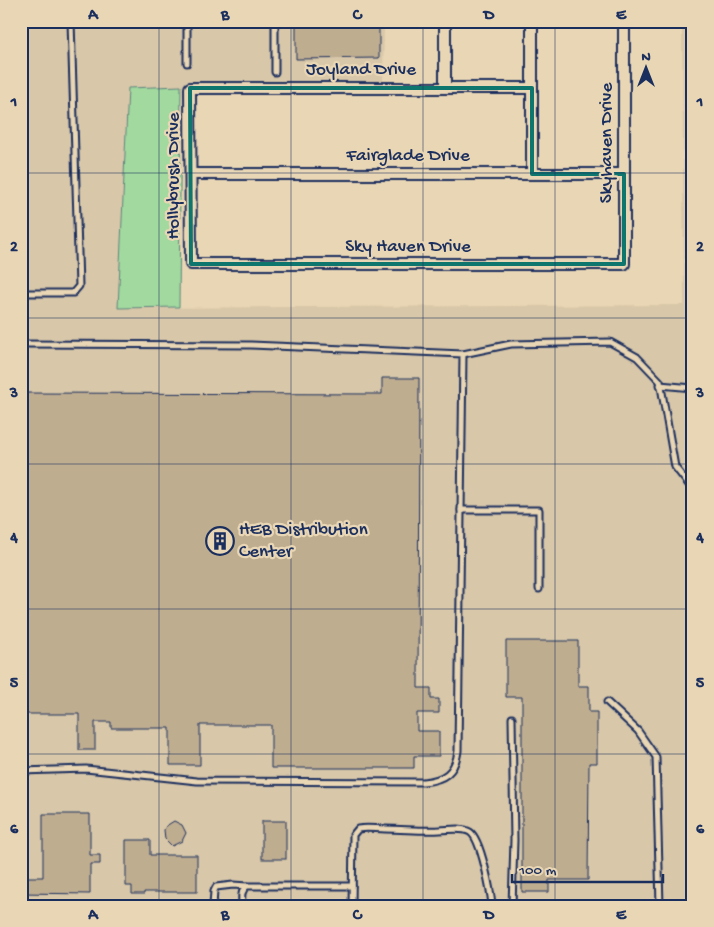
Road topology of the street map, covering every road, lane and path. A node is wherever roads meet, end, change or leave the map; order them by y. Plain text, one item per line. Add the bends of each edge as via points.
1 (71, 21) edge
2 (187, 21) edge
3 (275, 21) edge
4 (445, 21) edge
5 (532, 21) edge
6 (624, 21) edge
7 (186, 63) dead end
8 (275, 72) dead end
9 (190, 88) joint
10 (445, 88) junction
11 (532, 88) junction
12 (192, 174) junction
13 (532, 174) junction
14 (624, 174) junction
15 (191, 264) joint
16 (624, 264) joint
17 (21, 293) edge
18 (21, 344) edge
19 (463, 354) junction
20 (660, 385) junction
21 (693, 388) edge
22 (693, 490) edge
23 (461, 510) junction
24 (539, 589) dead end
25 (607, 702) dead end
26 (512, 718) dead end
27 (21, 771) edge
28 (247, 886) junction
29 (352, 886) junction
30 (213, 906) edge
31 (242, 906) edge
32 (352, 906) edge
33 (492, 906) edge
34 (512, 906) edge
35 (660, 906) edge

1 - 17 lane via 79,286 73,293
2 - 7 lane
3 - 8 lane
4 - 10 street
5 - 11 street
6 - 14 street, Skyhaven Drive
9 - 10 street, Joyland Drive
9 - 12 street, Hollybrush Drive
10 - 11 street, Joyland Drive
11 - 13 street
12 - 13 street, Fairglade Drive
12 - 15 street, Hollybrush Drive
13 - 14 street, Fairglade Drive
14 - 16 street, Skyhaven Drive
15 - 16 street, Sky Haven Drive
18 - 19 lane via 251,344
19 - 20 lane via 511,344 610,342 637,357 660,381
19 - 23 lane
20 - 21 lane
20 - 22 lane via 675,467
23 - 24 lane via 540,510
23 - 27 lane via 458,751 453,769 445,776 423,782 197,781 86,769
25 - 35 lane via 638,731 656,757
26 - 34 lane
28 - 29 lane
28 - 30 lane via 216,887
28 - 31 lane via 242,892
29 - 32 lane
29 - 33 lane via 353,835 358,829 460,829 476,837

